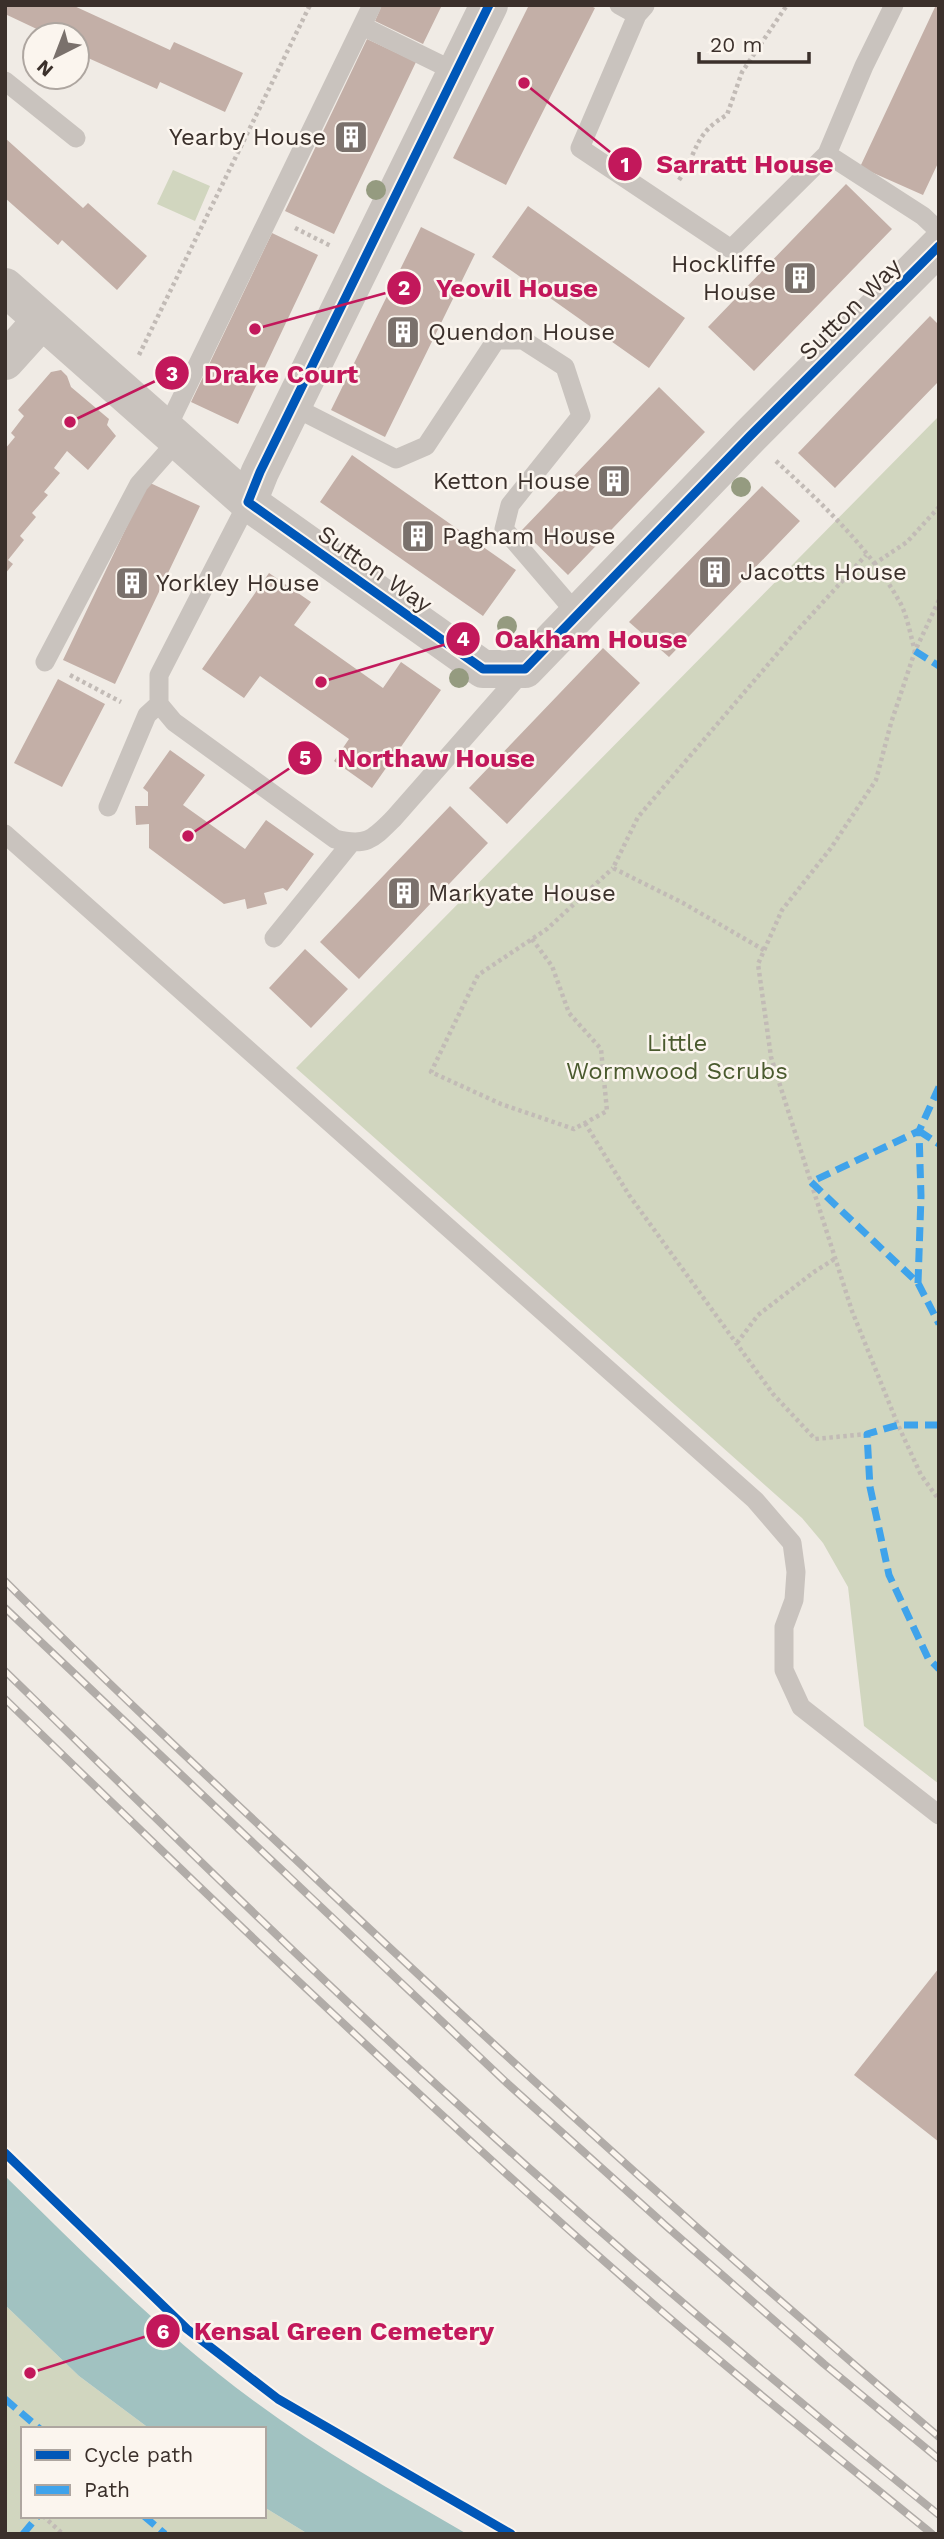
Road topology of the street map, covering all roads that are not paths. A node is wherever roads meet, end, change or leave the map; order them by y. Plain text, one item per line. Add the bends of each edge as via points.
1 (372, 5) edge
2 (489, 5) edge
3 (619, 5) edge
4 (894, 5) edge
5 (641, 10) edge
6 (362, 26) junction
7 (456, 72) junction
8 (5, 81) edge
9 (76, 138) dead end
10 (827, 153) junction
11 (939, 231) edge
12 (939, 246) edge
13 (5, 287) edge
14 (42, 320) junction
15 (5, 361) edge
16 (292, 406) junction
17 (172, 435) junction
18 (248, 502) junction
19 (578, 614) junction
20 (45, 662) road end
21 (525, 669) junction
22 (153, 710) junction
23 (108, 807) dead end
24 (5, 834) edge
25 (351, 843) junction
26 (274, 938) dead end
27 (939, 1815) edge

1 - 6 lane
2 - 7 street
3 - 5 lane
4 - 10 lane
5 - 10 lane via 580,148 731,250
6 - 7 lane
6 - 17 lane
7 - 16 street
8 - 9 lane
10 - 11 lane
12 - 19 street, Sutton Way
13 - 14 street, Sutton Way
14 - 15 street
14 - 17 street, Sutton Way
16 - 18 street
16 - 19 lane via 396,458 426,446 496,340 523,340 565,367 581,416 510,505 504,529
17 - 18 street, Sutton Way
17 - 20 lane via 139,484
18 - 21 street, Sutton Way via 484,669
18 - 22 lane via 159,675
19 - 21 street, Sutton Way
21 - 25 lane, Sutton Way via 394,818 371,841
22 - 23 lane
22 - 25 lane via 335,839
24 - 27 lane via 755,1500 792,1543 796,1572 794,1600 784,1627 784,1670 800,1707
25 - 26 lane

